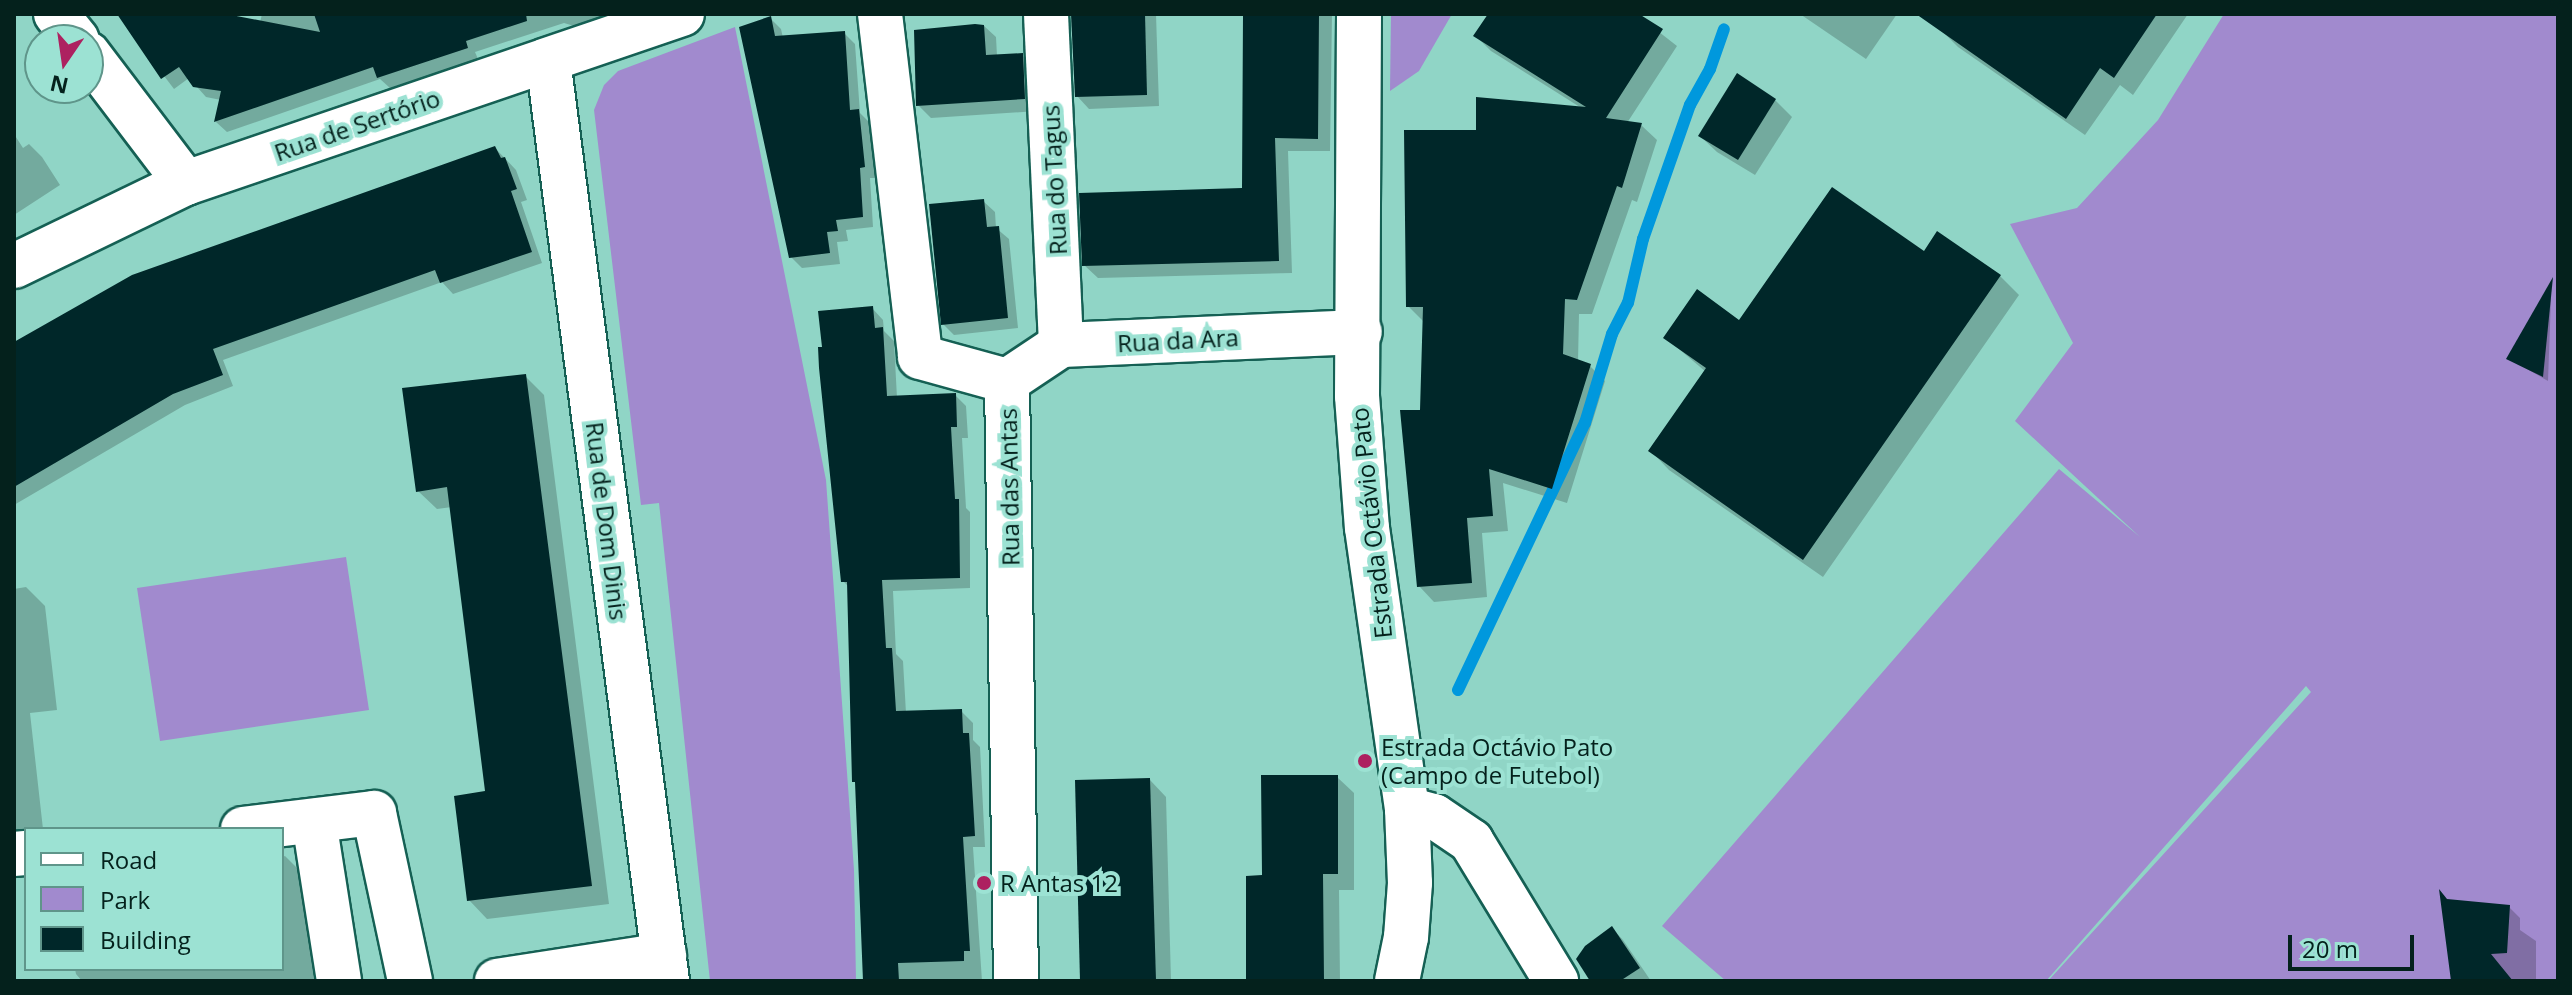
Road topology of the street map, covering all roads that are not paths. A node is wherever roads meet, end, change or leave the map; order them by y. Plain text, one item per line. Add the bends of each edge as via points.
1 (682, 14) edge
2 (880, 14) edge
3 (1046, 14) edge
4 (1359, 14) edge
5 (548, 60) junction
6 (104, 75) edge
7 (186, 183) junction
8 (14, 266) edge
9 (1360, 332) junction
10 (1061, 345) junction
11 (1007, 381) junction
12 (1407, 809) junction
13 (314, 821) junction
14 (261, 827) edge
15 (665, 968) edge
16 (339, 981) edge
17 (410, 981) edge
18 (497, 981) edge
19 (1016, 981) edge
20 (1397, 981) edge
21 (1556, 981) edge

1 - 5 street, Rua de Sertório
2 - 11 street, Rua das Antas via 920,357
3 - 10 street, Rua do Tagus
4 - 9 street, Estrada Octávio Pato
5 - 7 street, Rua de Sertório
5 - 15 street, Rua de Dom Dinis
6 - 7 street
7 - 8 street, Rua de Sertório
9 - 10 street, Rua da Ara
9 - 12 street, Estrada Octávio Pato via 1357,396 1367,528
10 - 11 street
11 - 19 street, Rua das Antas
12 - 20 street, Estrada Octávio Pato via 1410,883
12 - 21 street via 1434,816 1471,841
13 - 14 street
13 - 16 street
13 - 17 street via 374,813
15 - 18 street

